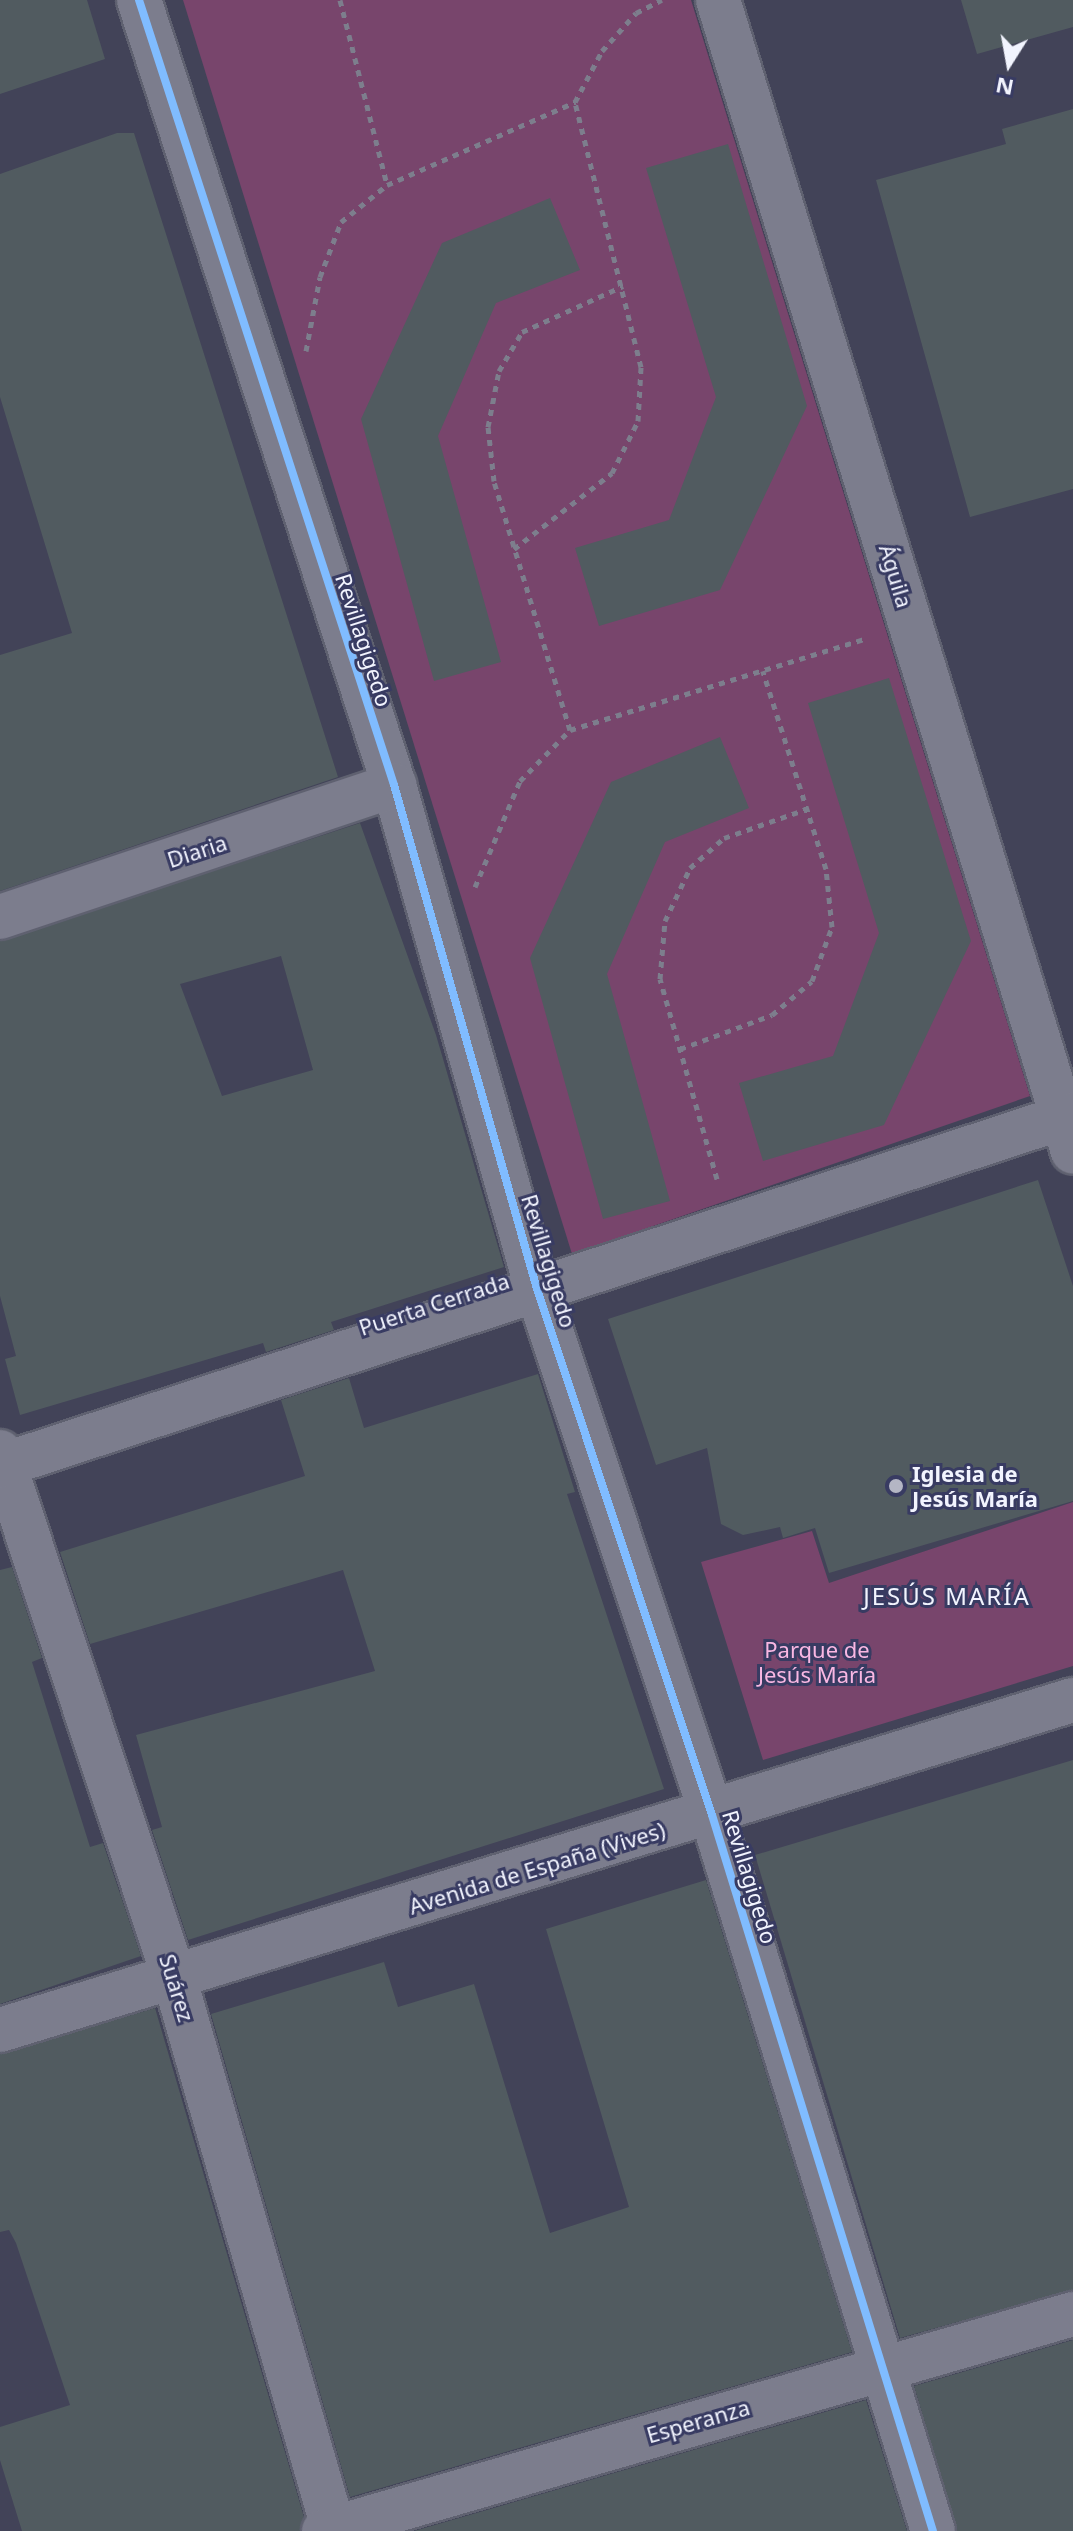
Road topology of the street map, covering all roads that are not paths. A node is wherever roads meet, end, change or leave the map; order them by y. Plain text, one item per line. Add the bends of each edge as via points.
1 (139, 0) edge
2 (718, 0) edge
3 (394, 785) junction
4 (0, 917) edge
5 (1070, 1128) edge
6 (537, 1289) junction
7 (1, 1461) edge
8 (1073, 1700) edge
9 (712, 1815) junction
10 (174, 1977) junction
11 (0, 2030) edge
12 (1073, 2314) edge
13 (884, 2366) junction
14 (330, 2530) edge
15 (933, 2531) edge

1 - 3 street, Revillagigedo
2 - 5 street, Águila
3 - 4 street, Diaria
3 - 6 street, Revillagigedo
5 - 6 street, Puerta Cerrada via 730,1226
6 - 7 street, Puerta Cerrada
6 - 9 street, Revillagigedo
7 - 10 street, Suárez
8 - 9 street, Avenida de España (Vives)
9 - 10 street, Avenida de España (Vives)
9 - 13 street, Revillagigedo
10 - 11 street, Avenida de España (Vives)
10 - 14 street, Suárez
12 - 13 street, Esperanza
13 - 14 street, Esperanza
13 - 15 street, Revillagigedo

